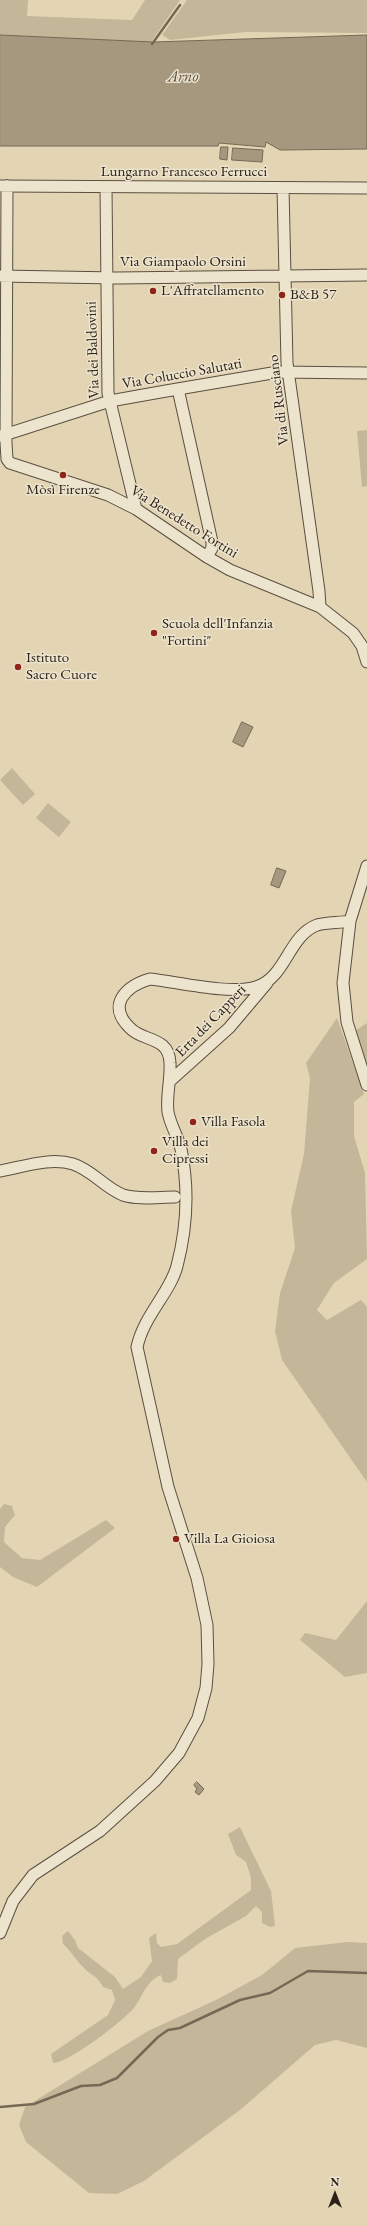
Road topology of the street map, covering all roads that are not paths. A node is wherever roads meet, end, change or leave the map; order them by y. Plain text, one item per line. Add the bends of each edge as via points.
1 (3, 186) edge
2 (106, 187) junction
3 (283, 188) junction
4 (367, 188) edge
5 (367, 275) edge
6 (3, 277) edge
7 (285, 277) junction
8 (106, 278) junction
9 (288, 371) junction
10 (367, 373) edge
11 (178, 389) junction
12 (110, 401) junction
13 (3, 440) edge
14 (136, 509) junction
15 (208, 557) junction
16 (320, 607) junction
17 (367, 662) edge
18 (367, 866) edge
19 (350, 921) junction
20 (272, 978) junction
21 (170, 1081) junction
22 (367, 1085) edge
23 (0, 1171) edge
24 (175, 1197) dead end
25 (0, 1933) edge

1 - 2 street, Lungarno Francesco Ferrucci
1 - 6 street
2 - 3 street, Lungarno Francesco Ferrucci
2 - 8 street, Via dei Baldovini
3 - 4 street, Lungarno Francesco Ferrucci
3 - 7 street, Via di Rusciano
5 - 7 street, Via Giampaolo Orsini
6 - 8 street, Via Giampaolo Orsini
6 - 13 street
7 - 8 street, Via Giampaolo Orsini
7 - 9 street, Via di Rusciano
8 - 12 street, Via dei Baldovini
9 - 10 street, Via Coluccio Salutati
9 - 11 street, Via Coluccio Salutati
9 - 16 street, Via di Rusciano
11 - 12 street, Via Coluccio Salutati
11 - 15 street via 212,542
12 - 13 street, Via Coluccio Salutati
12 - 14 street, Via dei Baldovini
13 - 14 street, Via Benedetto Fortini via 12,464 89,487
14 - 15 street, Via Benedetto Fortini
15 - 16 street, Via Benedetto Fortini via 230,570
16 - 17 street, Via Benedetto Fortini via 353,633 362,646
18 - 19 street
19 - 20 street, Erta dei Capperi via 317,925 306,932
19 - 22 street via 344,971 344,1004 347,1022
20 - 21 street, Erta dei Capperi via 229,1028
20 - 21 street via 257,986 239,990 150,979 136,983 124,992 119,1006 122,1019 131,1030 156,1040 165,1048 170,1062
21 - 25 street via 168,1112 180,1148 186,1179 182,1247 176,1268 141,1331 137,1347 168,1487 197,1578 202,1602 208,1645 206,1688 198,1718 179,1753 155,1781 100,1831 33,1875 13,1901
23 - 24 street via 51,1162 65,1163 83,1168 124,1195

